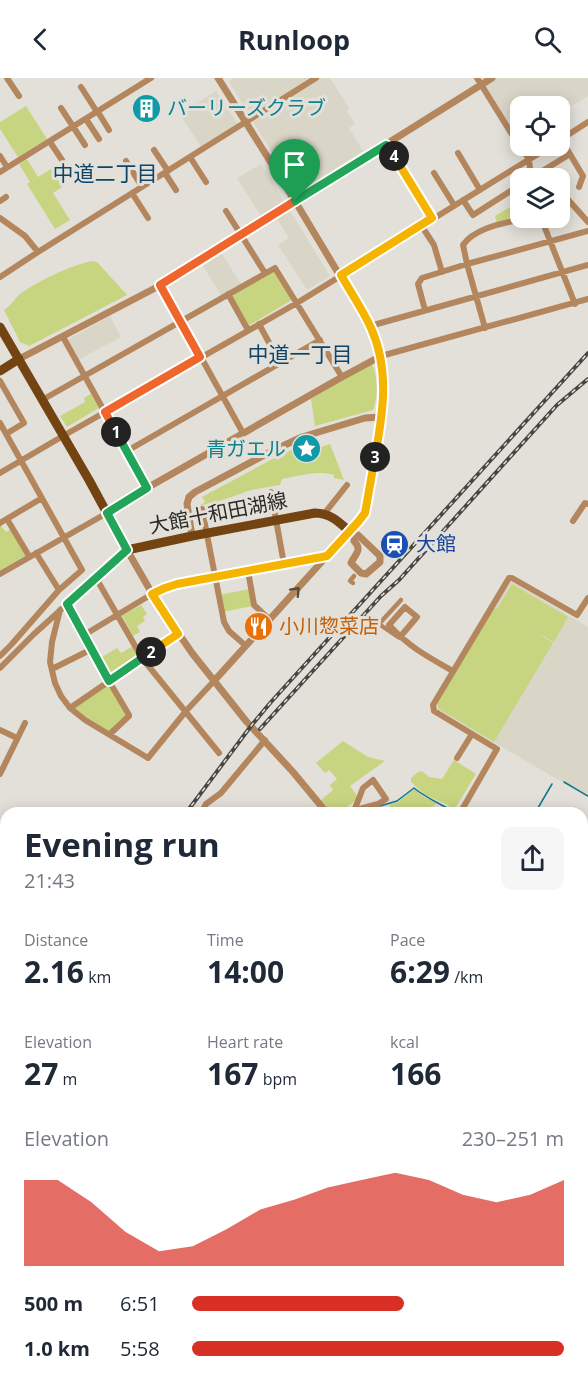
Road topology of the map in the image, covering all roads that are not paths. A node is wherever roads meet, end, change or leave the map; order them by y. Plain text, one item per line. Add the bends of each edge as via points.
1 (7, 78) edge
2 (151, 78) edge
3 (218, 78) edge
4 (316, 78) edge
5 (492, 78) edge
6 (479, 81) edge
7 (81, 87) dead end
8 (19, 96) dead end
9 (61, 108) dead end
10 (97, 112) junction
11 (86, 119) junction
12 (246, 122) junction
13 (588, 122) edge
14 (74, 127) junction
15 (109, 130) dead end
16 (570, 134) edge
17 (99, 139) dead end
18 (50, 142) junction
19 (85, 145) dead end
20 (386, 145) junction
21 (154, 150) dead end
22 (458, 153) dead end
23 (570, 154) edge
24 (0, 156) edge
25 (534, 156) edge
26 (567, 156) edge
27 (190, 157) junction
28 (529, 159) junction
29 (62, 160) dead end
30 (126, 160) dead end
31 (7, 168) junction
32 (531, 168) edge
33 (547, 168) edge
34 (0, 172) edge
35 (166, 172) junction
36 (434, 173) dead end
37 (206, 182) dead end
38 (142, 187) junction
39 (579, 187) dead end
40 (176, 190) dead end
41 (480, 190) junction
42 (510, 191) edge
43 (132, 193) junction
44 (464, 200) junction
45 (295, 201) junction
46 (570, 202) edge
47 (454, 205) junction
48 (226, 211) dead end
49 (0, 218) edge
50 (148, 218) dead end
51 (432, 218) junction
52 (510, 222) edge
53 (588, 222) edge
54 (421, 225) junction
55 (545, 228) edge
56 (588, 231) edge
57 (241, 235) junction
58 (551, 242) junction
59 (38, 252) junction
60 (467, 264) junction
61 (588, 265) edge
62 (442, 272) junction
63 (563, 272) junction
64 (266, 273) junction
65 (341, 275) junction
66 (0, 277) edge
67 (160, 285) junction
68 (228, 294) junction
69 (476, 297) junction
70 (588, 299) edge
71 (297, 303) junction
72 (575, 304) junction
73 (425, 310) junction
74 (180, 322) junction
75 (259, 324) junction
76 (370, 326) junction
77 (0, 327) edge
78 (485, 328) junction
79 (248, 330) junction
80 (63, 337) junction
81 (320, 340) junction
82 (381, 356) junction
83 (200, 357) junction
84 (19, 359) junction
85 (280, 363) junction
86 (0, 371) edge
87 (85, 376) junction
88 (342, 377) junction
89 (0, 381) edge
90 (222, 397) junction
91 (42, 400) junction
92 (105, 412) junction
93 (381, 417) junction
94 (0, 423) edge
95 (6, 434) junction
96 (243, 434) junction
97 (63, 436) junction
98 (127, 451) junction
99 (21, 461) junction
100 (0, 473) edge
101 (347, 485) dead end
102 (147, 488) junction
103 (271, 492) dead end
104 (42, 498) junction
105 (588, 504) edge
106 (202, 509) dead end
107 (107, 513) junction
108 (324, 514) junction
109 (7, 519) junction
110 (276, 520) junction
111 (573, 521) dead end
112 (0, 523) edge
113 (207, 533) junction
114 (352, 534) junction
115 (192, 536) junction
116 (64, 537) junction
117 (127, 550) junction
118 (36, 553) junction
119 (29, 556) junction
120 (327, 556) junction
121 (284, 564) junction
122 (248, 571) junction
123 (0, 574) edge
124 (354, 576) dead end
125 (215, 577) junction
126 (96, 578) junction
127 (353, 583) dead end
128 (59, 590) junction
129 (152, 594) junction
130 (588, 598) edge
131 (401, 600) dead end
132 (67, 604) junction
133 (60, 610) junction
134 (118, 615) junction
135 (270, 620) junction
136 (178, 634) junction
137 (84, 635) junction
138 (399, 637) junction
139 (246, 646) junction
140 (92, 649) junction
141 (0, 656) edge
142 (142, 658) junction
143 (0, 668) edge
144 (52, 669) junction
145 (453, 671) junction
146 (109, 681) junction
147 (214, 681) junction
148 (70, 708) junction
149 (186, 711) junction
150 (25, 723) dead end
151 (0, 730) edge
152 (110, 734) junction
153 (472, 734) junction
154 (17, 738) junction
155 (265, 740) junction
156 (219, 753) dead end
157 (0, 755) edge
158 (457, 758) dead end
159 (7, 759) junction
160 (0, 774) edge
161 (204, 807) edge
162 (322, 807) edge
163 (356, 807) edge
164 (368, 807) edge
165 (463, 807) edge

1 - 8 street
2 - 10 street
3 - 12 street
4 - 12 street
5 - 6 street
6 - 20 street
6 - 28 street
7 - 10 street
9 - 14 street
10 - 11 street
10 - 15 street
11 - 14 street
11 - 17 street
12 - 27 street
12 - 45 street
13 - 16 street
14 - 18 street
14 - 19 street
18 - 29 street
18 - 31 street
20 - 45 street
20 - 51 street
21 - 35 street
22 - 41 street
23 - 39 street via 584,176
24 - 31 street
25 - 28 street
26 - 33 street
27 - 35 street
27 - 37 street
28 - 32 street
28 - 41 street
30 - 38 street
31 - 34 street
35 - 38 street
35 - 40 street
36 - 47 street
38 - 43 street
41 - 44 street
42 - 44 street via 473,214
43 - 50 street
43 - 59 street
44 - 47 street
45 - 57 street
45 - 65 street
46 - 53 street
47 - 51 street
48 - 57 street
49 - 59 street via 25,236
51 - 54 street
52 - 60 street via 478,231 466,240 463,245
54 - 62 street via 434,245
54 - 65 street
55 - 58 street
56 - 58 street
57 - 64 street
57 - 67 street
58 - 60 street
58 - 63 street
59 - 66 street
60 - 62 street
60 - 69 street
61 - 63 street
62 - 73 street via 422,278 418,284
63 - 69 street
63 - 72 street
64 - 68 street
64 - 71 street via 275,268
65 - 71 street
65 - 76 street
67 - 74 street
67 - 80 street
68 - 74 street
68 - 79 street
69 - 73 street
69 - 78 street
70 - 72 street
71 - 75 street
71 - 81 street
72 - 78 street
73 - 76 street
74 - 83 street
74 - 87 street
75 - 79 street
75 - 85 street
76 - 82 street
77 - 84 main road, 大館十和田湖線
78 - 82 street
79 - 83 street
80 - 84 street
80 - 87 street
81 - 85 street
81 - 88 street
82 - 88 street
82 - 93 street
83 - 90 street
83 - 92 street
84 - 86 main road
84 - 91 main road, 大館十和田湖線
85 - 90 street
87 - 91 street
87 - 92 street
88 - 96 street
89 - 95 street via 24,423
90 - 96 street
90 - 98 street
91 - 97 main road, 大館十和田湖線
92 - 97 street
92 - 98 street
93 - 114 street via 366,509
93 - 115 street via 302,437 195,492 187,504
94 - 95 street
95 - 99 street
96 - 102 street
97 - 99 street
97 - 107 main road, 大館十和田湖線
98 - 102 street
99 - 100 street
99 - 104 street
101 - 108 street
102 - 107 street
103 - 110 street
104 - 109 street
104 - 116 street
105 - 111 street
106 - 113 street
107 - 116 street
107 - 117 main road, 大館十和田湖線
108 - 110 main road, 大館十和田湖線
108 - 114 main road
109 - 112 street
109 - 119 street
110 - 113 main road, 大館十和田湖線
110 - 121 street
113 - 115 main road, 大館十和田湖線
113 - 125 street
114 - 114 street via 380,556 369,573 361,573 351,563 358,549
114 - 120 street
115 - 117 main road, 大館十和田湖線
116 - 118 street
116 - 128 street via 82,570
117 - 126 street
117 - 129 street
118 - 119 street
118 - 128 street
119 - 123 street
120 - 121 street
135 -> 120 street
121 - 122 street
122 - 125 street
122 - 135 street via 254,605
124 - 127 street via 350,580
125 - 129 street via 169,586
125 - 139 street via 225,626
126 - 132 street
126 - 134 street
128 - 141 street
129 - 134 street
129 - 136 street
130 - 145 street via 578,615 509,578
131 - 138 street via 378,622
132 - 133 street
132 - 137 street
133 - 143 street
133 - 144 street via 52,642
134 - 137 street
134 - 142 street
135 - 139 street
136 - 142 street
136 - 147 street
137 - 140 street
138 - 138 street via 417,617 405,607 389,625
138 - 145 street
139 - 147 street
140 - 144 street
140 - 146 street
142 - 146 street
142 - 149 street
144 - 148 street via 55,684
145 - 153 street via 432,705 434,711
146 - 148 street
146 - 152 street via 129,715
147 - 149 street
147 - 155 street
148 - 152 street
149 - 152 street via 148,758
149 - 156 street
150 - 154 street
151 - 154 street
153 - 158 street
153 - 165 street via 497,749
154 - 159 street
155 - 161 street
155 - 162 street
157 - 159 street
159 - 160 street
163 - 164 street via 363,788 373,780 386,800

